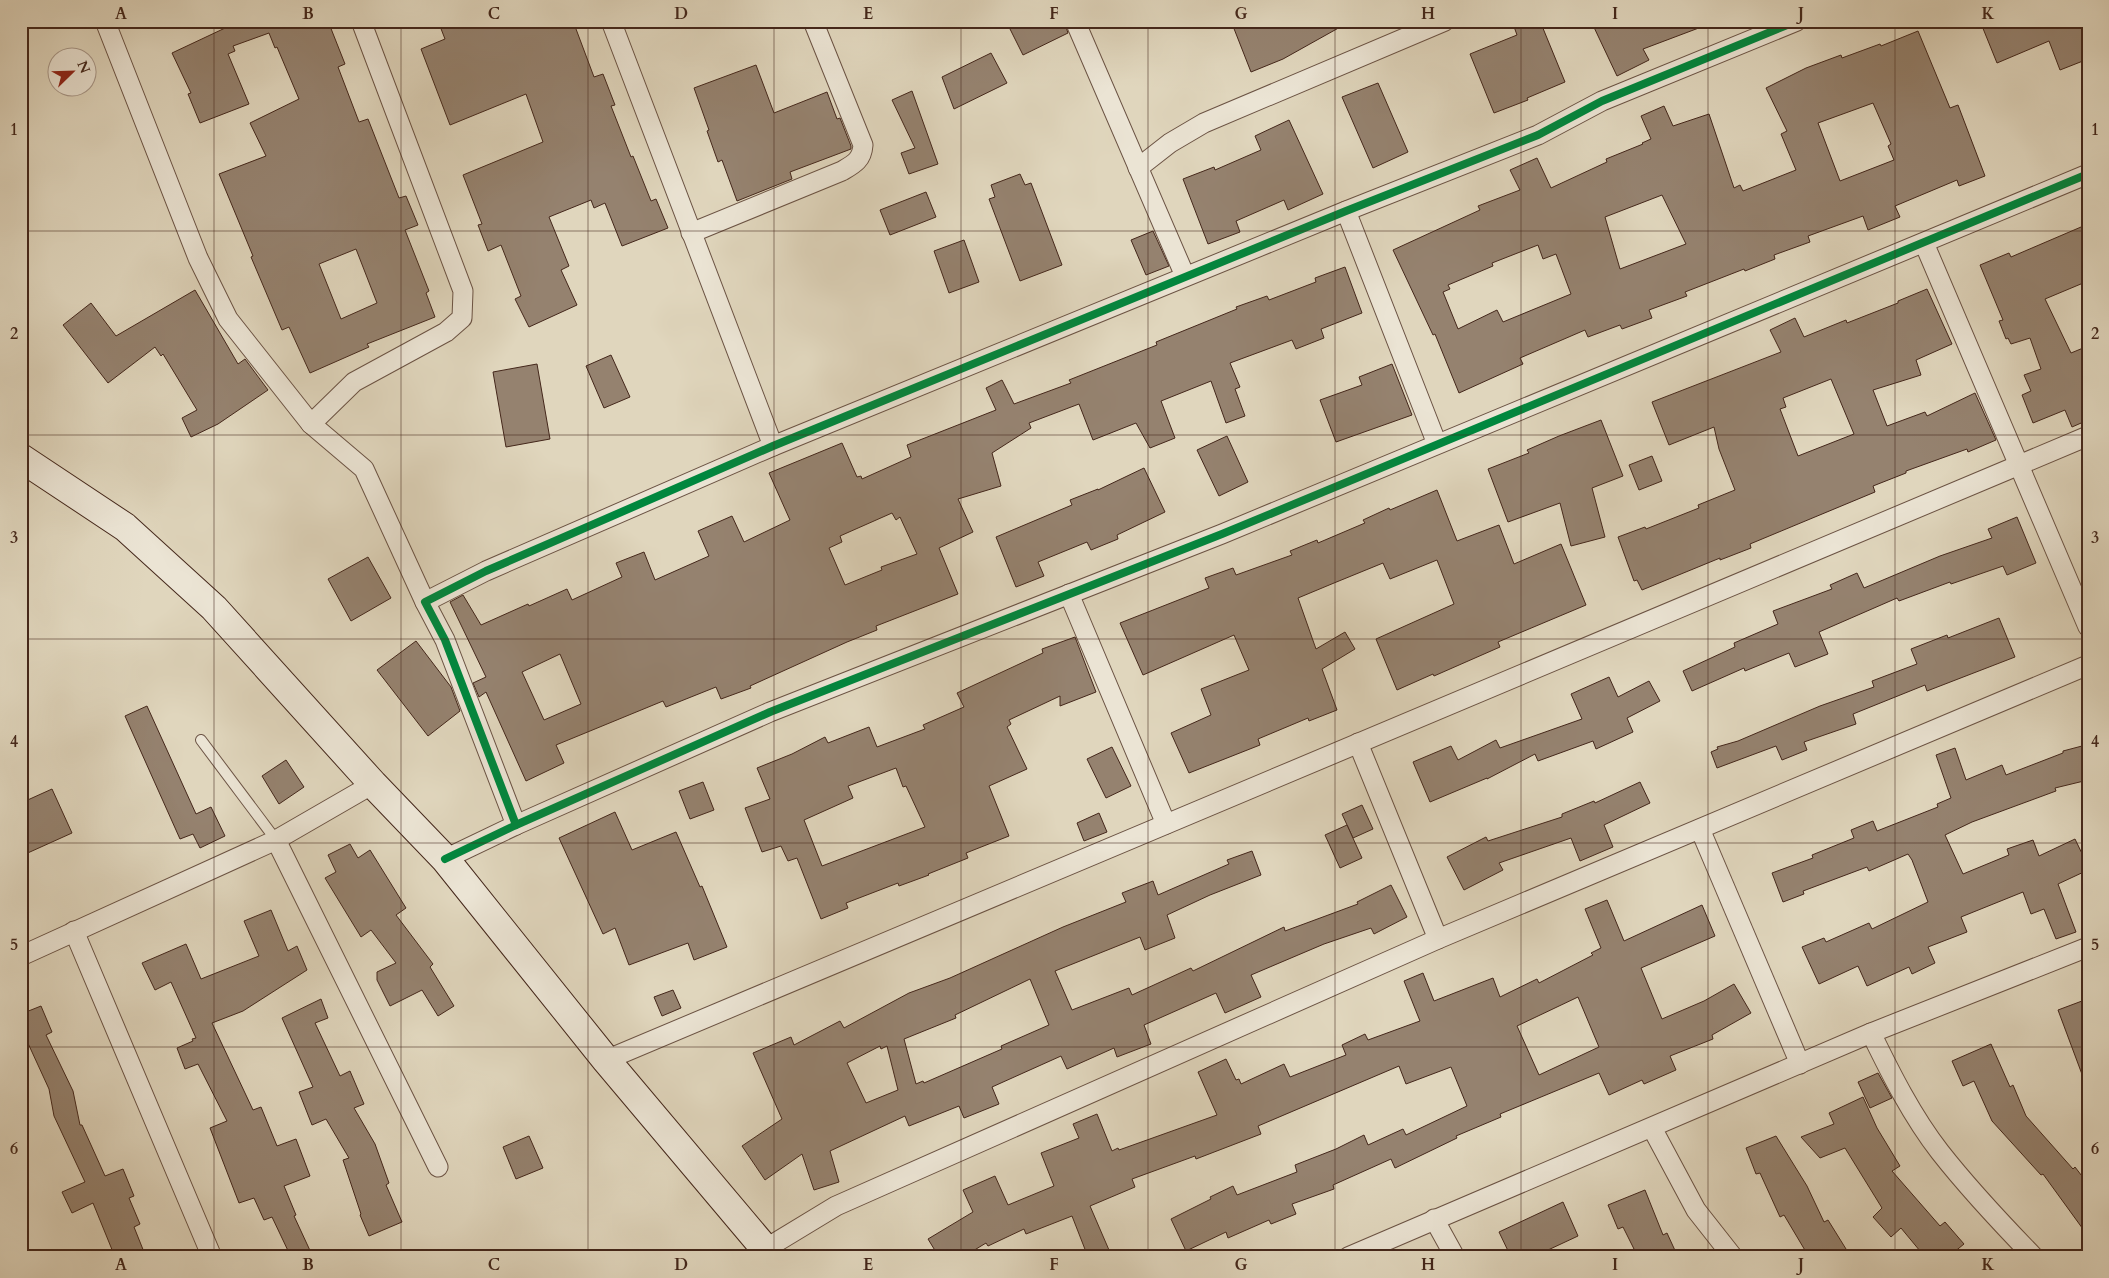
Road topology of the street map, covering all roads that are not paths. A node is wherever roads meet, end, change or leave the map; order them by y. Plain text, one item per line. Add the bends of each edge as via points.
1 (105, 21) edge
2 (361, 21) edge
3 (611, 21) edge
4 (813, 21) edge
5 (1075, 21) edge
6 (1445, 21) edge
7 (1797, 21) edge
8 (1138, 168) junction
9 (2088, 174) edge
10 (1346, 210) junction
11 (691, 233) junction
12 (1924, 243) junction
13 (1185, 276) junction
14 (311, 424) junction
15 (2088, 436) edge
16 (1437, 444) junction
17 (772, 446) junction
18 (21, 458) edge
19 (2020, 465) junction
20 (1068, 594) junction
21 (425, 602) junction
22 (2088, 627) edge
23 (2088, 665) edge
24 (201, 740) dead end
25 (1358, 744) junction
26 (373, 784) junction
27 (1166, 824) junction
28 (516, 825) junction
29 (1700, 829) junction
30 (276, 840) junction
31 (445, 859) junction
32 (74, 931) junction
33 (1438, 939) junction
34 (2088, 947) edge
35 (21, 956) edge
36 (1872, 1033) junction
37 (606, 1060) junction
38 (1800, 1064) junction
39 (1652, 1128) junction
40 (438, 1168) dead end
41 (1434, 1219) junction
42 (768, 1253) edge
43 (212, 1257) edge
44 (1348, 1257) edge
45 (1455, 1257) edge
46 (1733, 1257) edge
47 (2034, 1257) edge

1 - 14 street via 198,258 228,319
2 - 14 street via 463,291 462,318 446,332 354,382
3 - 11 street
4 - 11 street via 863,145 858,161 842,171
5 - 8 street
6 - 8 street via 1204,123 1170,143
7 - 10 street via 1602,101 1538,135
8 - 13 street
9 - 12 street
10 - 13 street
10 - 16 street
11 - 17 street
12 - 16 street
12 - 19 street
13 - 17 street
14 - 21 street via 364,469
15 - 19 street
16 - 20 street
17 - 21 street via 486,571
18 - 26 main road via 125,527 214,608
19 - 22 street
19 - 25 street
20 - 27 street
20 - 28 street via 770,712
21 - 28 street via 445,640
23 - 29 street
24 - 30 lane
25 - 27 street
25 - 33 street
26 - 30 street
26 - 31 main road
27 - 37 street
28 - 31 street
29 - 33 street
29 - 38 street
30 - 32 street
30 - 40 street
31 - 37 main road
32 - 35 street
32 - 43 street
33 - 42 street via 836,1206
34 - 36 street
36 - 38 street
36 - 47 street via 1893,1079 1939,1150
37 - 42 main road
38 - 39 street
39 - 41 street
39 - 46 street via 1696,1210
41 - 44 street
41 - 45 street

